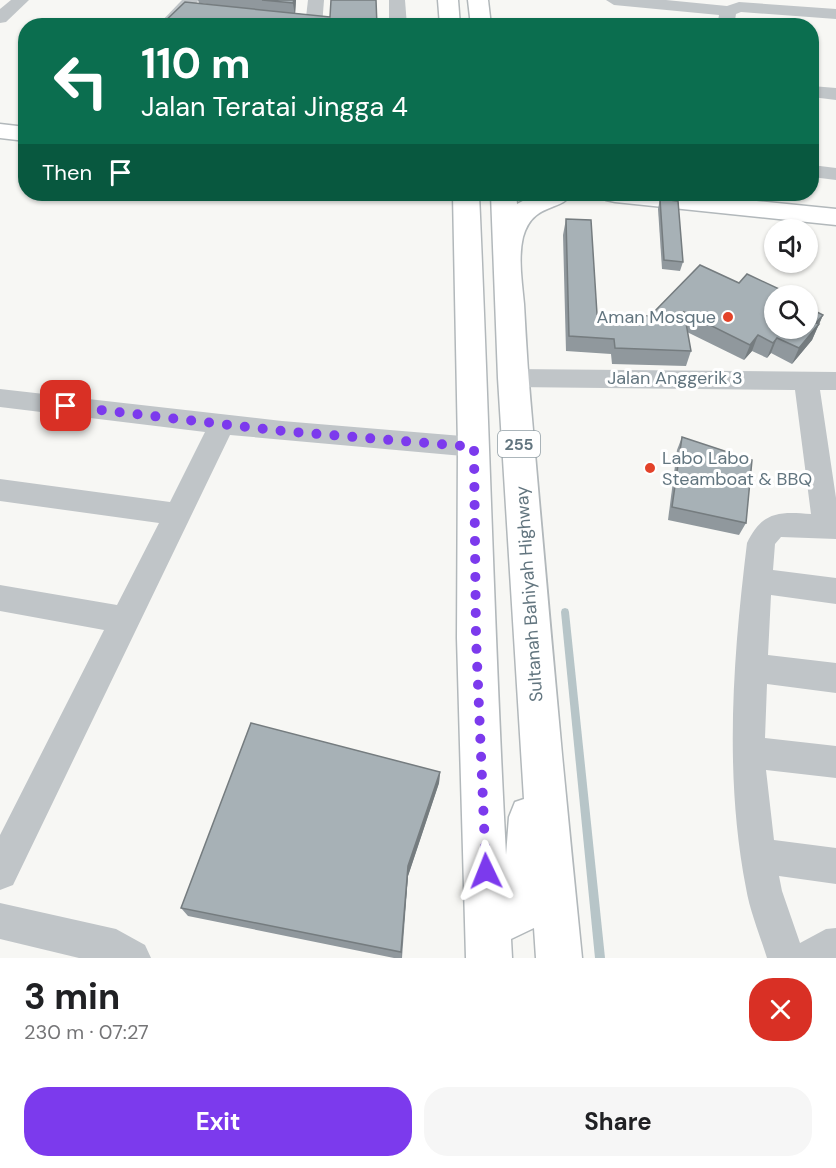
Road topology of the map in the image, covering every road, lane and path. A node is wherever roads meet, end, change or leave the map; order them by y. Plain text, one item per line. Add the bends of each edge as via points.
1 (21, 0) edge
2 (316, 0) edge
3 (397, 0) edge
4 (448, 0) edge
5 (478, 0) edge
6 (614, 0) edge
7 (191, 7) edge
8 (836, 14) edge
9 (0, 18) edge
10 (176, 18) edge
11 (314, 18) edge
12 (398, 18) edge
13 (449, 18) edge
14 (480, 18) edge
15 (727, 18) edge
16 (819, 93) edge
17 (836, 94) edge
18 (819, 172) edge
19 (836, 174) edge
20 (819, 195) edge
21 (836, 196) edge
22 (455, 201) edge
23 (466, 201) edge
24 (505, 201) edge
25 (538, 201) edge
26 (682, 201) edge
27 (836, 217) edge
28 (468, 227) junction
29 (508, 249) junction
30 (513, 378) junction
31 (806, 380) junction
32 (836, 381) edge
33 (0, 398) edge
34 (222, 424) junction
35 (474, 447) junction
36 (826, 456) edge
37 (0, 490) edge
38 (177, 514) junction
39 (831, 526) edge
40 (757, 580) junction
41 (836, 591) edge
42 (0, 598) edge
43 (124, 620) junction
44 (753, 668) junction
45 (836, 678) edge
46 (537, 714) junction
47 (748, 752) junction
48 (836, 762) edge
49 (758, 855) junction
50 (836, 866) edge
51 (0, 872) edge
52 (0, 921) edge
53 (488, 938) edge
54 (836, 947) edge
55 (132, 958) edge
56 (560, 958) edge
57 (786, 958) edge
58 (809, 958) edge

1 - 9 street
2 - 11 street
3 - 12 street
4 - 13 main road
5 - 14 main road
6 - 15 street
7 - 10 street
8 - 15 street via 748,8 732,9
16 - 17 street
18 - 19 street
20 - 21 main road
22 - 28 main road via 464,211
23 - 28 main road, 255
24 - 29 main road, Sultanah Bahiyah Highway / 255
25 - 29 main road via 522,212 511,229
26 - 27 main road
28 - 35 main road, 255
29 - 30 main road, Sultanah Bahiyah Highway / 255
30 - 31 street, Jalan Anggerik 3
30 - 46 main road, Sultanah Bahiyah Highway / 255
31 - 32 street, Jalan Anggerik 3
31 - 36 street
33 - 34 street
34 - 35 street
34 - 38 street
35 - 53 main road, 255 via 476,638
36 - 39 street
37 - 38 street
38 - 43 street
39 - 40 street via 775,526 761,543
40 - 41 street
40 - 44 street
42 - 43 street
43 - 51 street
44 - 45 street
44 - 47 street
46 - 53 main road via 525,907
46 - 56 main road, Sultanah Bahiyah Highway / 255
47 - 48 street
47 - 49 street
49 - 50 street
49 - 57 street via 764,891
52 - 55 street via 116,948
54 - 58 street

